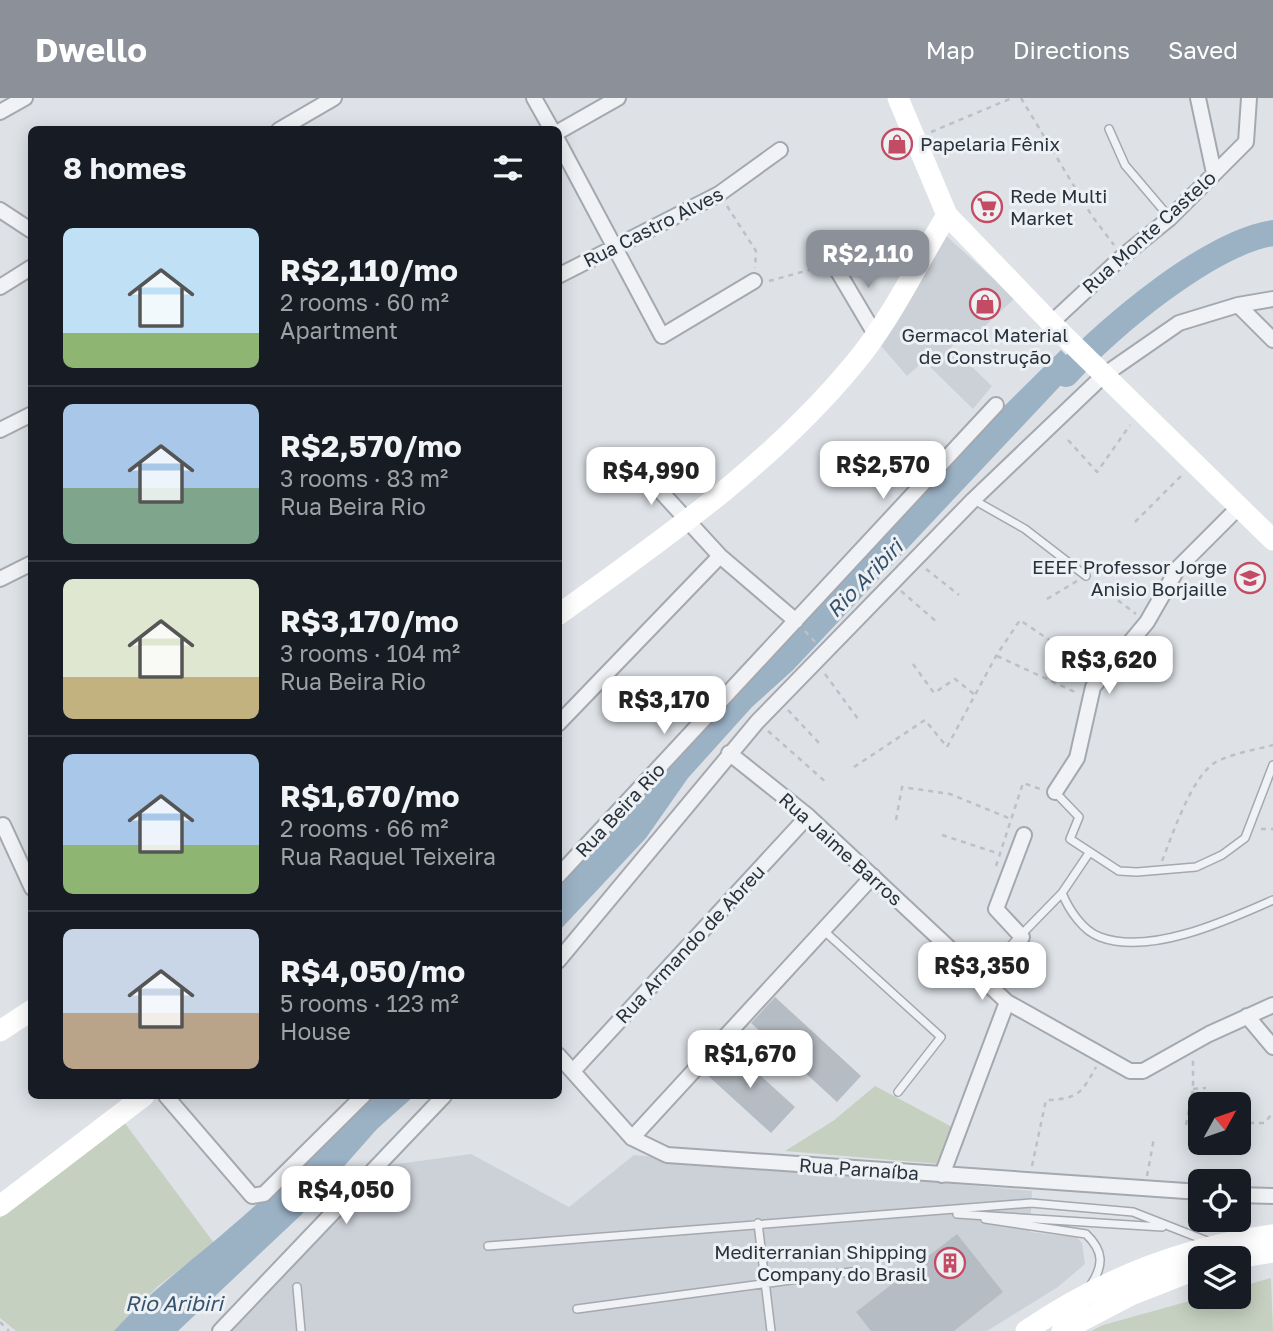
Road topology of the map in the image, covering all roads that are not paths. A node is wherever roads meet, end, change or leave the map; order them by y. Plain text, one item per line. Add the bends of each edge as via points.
1 (25, 98) edge
2 (334, 98) edge
3 (534, 98) edge
4 (618, 98) edge
5 (898, 98) edge
6 (1198, 98) edge
7 (1249, 98) edge
8 (0, 112) edge
9 (286, 126) edge
10 (550, 126) edge
11 (1109, 129) dead end
12 (562, 130) edge
13 (562, 148) edge
14 (780, 150) dead end
15 (1214, 173) junction
16 (0, 210) edge
17 (947, 215) junction
18 (1170, 218) junction
19 (28, 220) edge
20 (28, 228) edge
21 (615, 246) junction
22 (833, 263) road end
23 (28, 270) edge
24 (562, 274) edge
25 (754, 281) road end
26 (0, 287) edge
27 (1273, 299) edge
28 (1238, 305) junction
29 (1051, 323) junction
30 (875, 334) junction
31 (1273, 340) edge
32 (1097, 368) junction
33 (996, 405) dead end
34 (28, 416) edge
35 (0, 430) edge
36 (642, 471) dead end
37 (973, 500) junction
38 (1240, 507) junction
39 (687, 521) junction
40 (1273, 540) edge
41 (720, 556) junction
42 (28, 565) edge
43 (1086, 576) road end
44 (0, 579) edge
45 (562, 612) edge
46 (798, 623) junction
47 (562, 720) edge
48 (729, 753) junction
49 (1273, 765) edge
50 (1055, 792) joint
51 (808, 816) junction
52 (3, 825) dead end
53 (1024, 835) dead end
54 (1089, 853) junction
55 (562, 872) edge
56 (873, 876) junction
57 (28, 879) edge
58 (1062, 893) junction
59 (1273, 900) edge
60 (821, 929) junction
61 (1022, 937) junction
62 (562, 956) edge
63 (980, 977) junction
64 (1007, 1002) junction
65 (1273, 1005) edge
66 (28, 1013) edge
67 (1247, 1016) junction
68 (0, 1031) edge
69 (1273, 1047) edge
70 (562, 1059) edge
71 (573, 1071) junction
72 (898, 1092) dead end
73 (140, 1099) edge
74 (168, 1099) edge
75 (360, 1099) edge
76 (441, 1099) edge
77 (632, 1138) junction
78 (942, 1175) junction
79 (1188, 1191) edge
80 (1251, 1195) edge
81 (1273, 1196) edge
82 (0, 1206) edge
83 (932, 1212) junction
84 (758, 1223) junction
85 (1170, 1228) junction
86 (1273, 1235) edge
87 (1218, 1245) junction
88 (488, 1246) dead end
89 (1273, 1252) edge
90 (1251, 1256) edge
91 (858, 1271) dead end
92 (1188, 1273) edge
93 (765, 1284) junction
94 (297, 1287) dead end
95 (1084, 1296) junction
96 (577, 1309) dead end
97 (220, 1331) edge
98 (301, 1331) edge
99 (771, 1331) edge
100 (1026, 1331) edge
101 (1062, 1331) edge

1 - 8 street
2 - 9 street
3 - 10 street
4 - 12 street
5 - 17 street
6 - 15 street
7 - 15 street, Rua Monte Castelo via 1246,142
11 - 18 lane via 1125,164
13 - 21 street
14 - 21 street, Rua Castro Alves via 719,194
15 - 18 street, Rua Monte Castelo
16 - 19 street
16 - 20 street
17 - 29 street
17 - 30 street
18 - 29 street, Rua Monte Castelo
21 - 24 street, Rua Castro Alves
21 - 25 street via 662,336
22 - 30 street
23 - 26 street
27 - 28 street
28 - 31 street
28 - 32 street via 1179,323
29 - 32 street
30 - 39 street via 856,362 791,432
32 - 37 street
32 - 38 street
33 - 46 street, Rua Beira Rio
34 - 35 street
36 - 39 street
37 - 43 lane via 1025,528
37 - 48 street
38 - 40 street
38 - 50 street via 1178,568 1147,622 1093,687 1077,758
39 - 41 street
39 - 45 street
41 - 46 street
41 - 47 street
42 - 44 street
46 - 55 street, Rua Beira Rio
48 - 51 street, Rua Jaime Barros
48 - 62 street
49 - 54 lane via 1258,797 1251,828 1238,844 1212,861 1188,869 1119,870
50 - 54 lane via 1079,817 1070,839
51 - 56 street, Rua Jaime Barros
51 - 71 street, Rua Armando de Abreu
52 - 57 street
53 - 61 street via 996,909
54 - 58 lane
56 - 60 street
56 - 63 street, Rua Jaime Barros
58 - 59 lane via 1073,913 1098,937 1141,943 1217,923
58 - 61 lane
60 - 72 lane via 941,1037
60 - 77 street
61 - 63 lane
63 - 64 street, Rua Jaime Barros
64 - 67 street, Rua Jaime Barros via 1138,1072
64 - 78 street
65 - 67 street, Rua Jaime Barros
66 - 68 street
67 - 69 street
70 - 71 street, Rua Parnaíba
71 - 77 street, Rua Parnaíba
73 - 82 street
74 - 75 street via 252,1196 264,1194
76 - 97 street
77 - 78 street, Rua Parnaíba via 667,1155
78 - 79 street, Rua Parnaíba
80 - 81 street
83 - 84 lane
83 - 85 lane
83 - 85 lane via 1031,1203 1133,1212
83 - 95 lane via 1086,1234 1102,1255 1100,1272
84 - 88 lane
84 - 93 lane
85 - 87 lane
86 - 87 street
87 - 95 street via 1143,1268
89 - 90 street
91 - 93 lane
92 - 101 street via 1131,1295
93 - 96 lane
93 - 99 lane
94 - 98 lane
95 - 100 street

